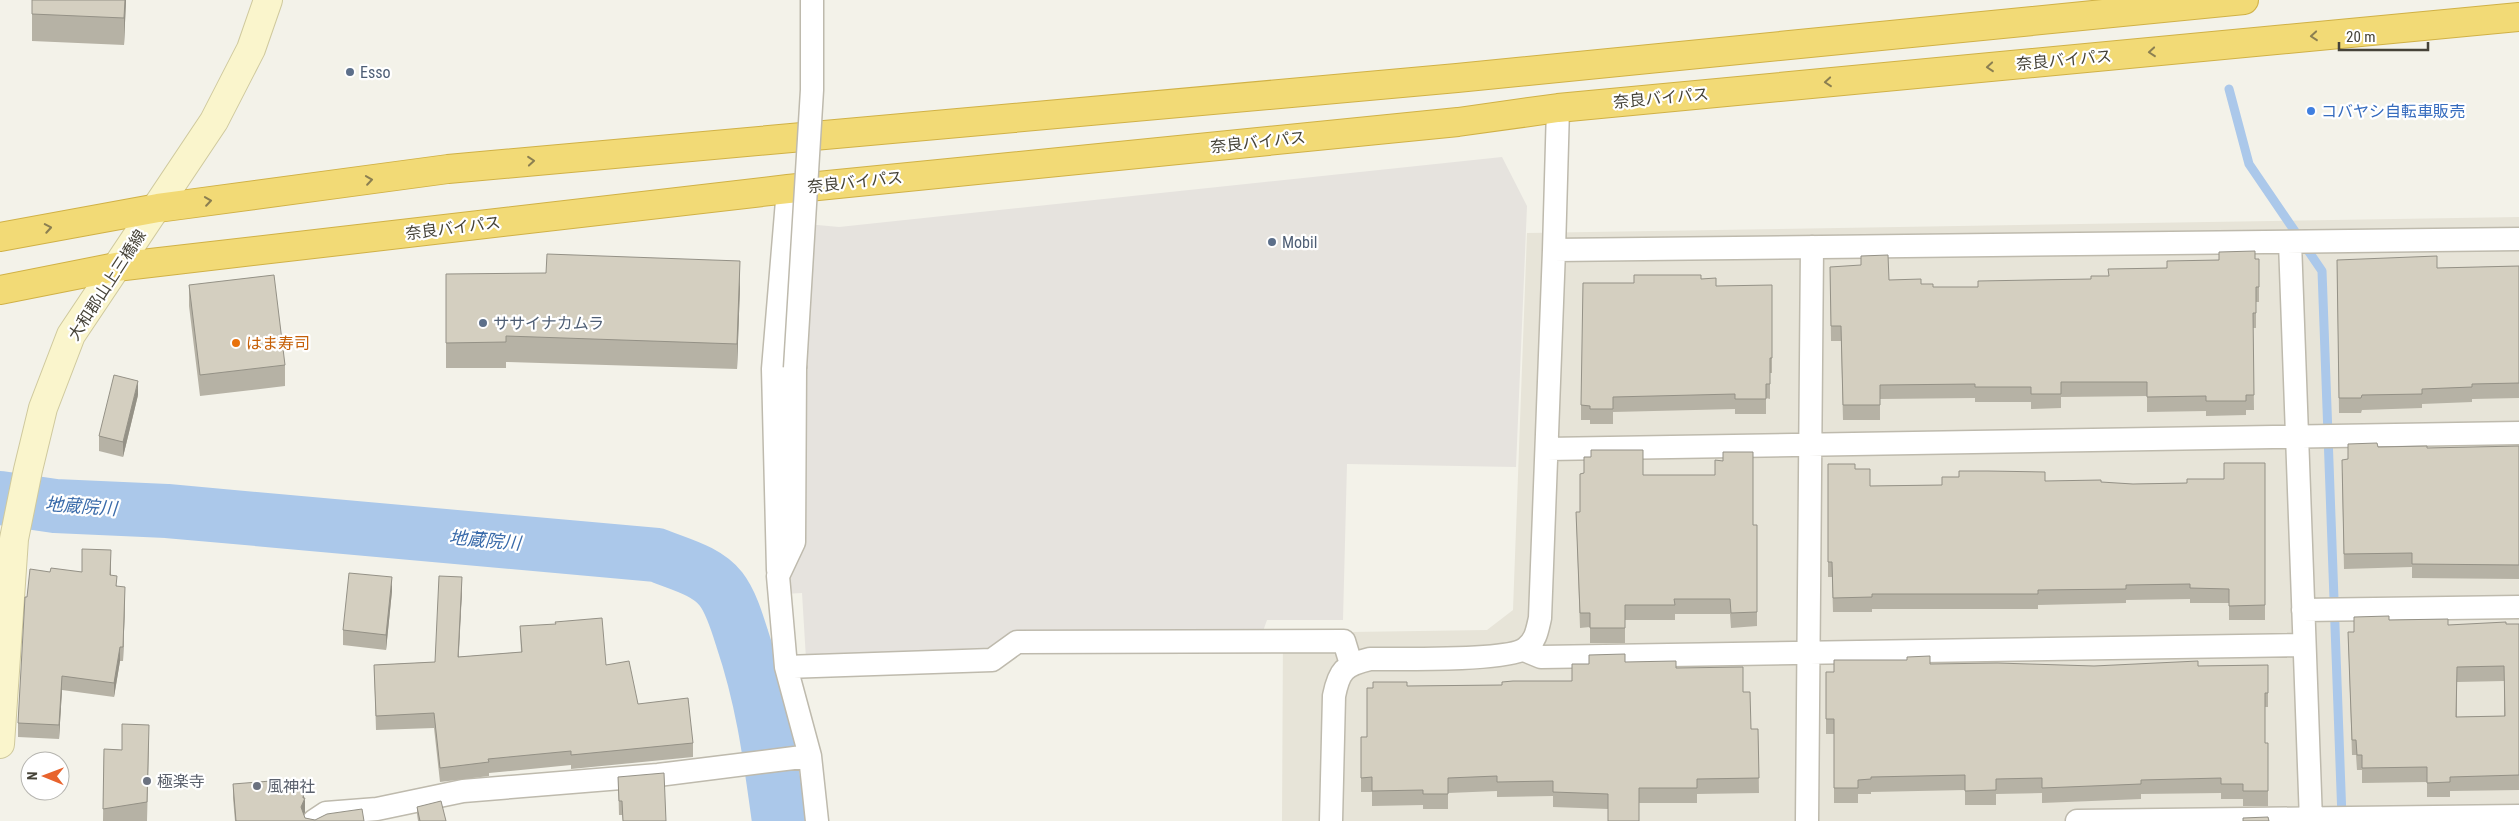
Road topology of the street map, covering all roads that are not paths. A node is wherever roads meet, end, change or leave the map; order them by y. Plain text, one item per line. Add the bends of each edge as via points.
1 (268, 0) edge
2 (812, 0) edge
3 (2244, 0) edge
4 (2519, 17) edge
5 (1558, 108) junction
6 (788, 189) junction
7 (158, 208) junction
8 (0, 236) edge
9 (2519, 239) edge
10 (2290, 242) junction
11 (1812, 246) junction
12 (1554, 250) junction
13 (116, 267) junction
14 (0, 290) edge
15 (2519, 433) edge
16 (2297, 437) junction
17 (1810, 445) junction
18 (1547, 449) junction
19 (10, 535) edge
20 (778, 576) junction
21 (2519, 607) edge
22 (2303, 610) junction
23 (2304, 645) junction
24 (1524, 650) junction
25 (1808, 652) junction
26 (1351, 664) junction
27 (786, 667) junction
28 (0, 744) edge
29 (803, 757) junction
30 (377, 815) edge
31 (2519, 816) edge
32 (2311, 819) edge
33 (314, 821) edge
34 (817, 821) edge
35 (1331, 821) edge
36 (1807, 821) edge
37 (2077, 821) edge

1 - 7 main road, 大和郡山上三橋線 via 251,49 214,122
2 - 20 street, bridge via 812,90 795,368 794,542
7 -> 3 highway via 448,169 1457,78
4 -> 5 highway, 奈良バイパス
5 - 6 highway, 奈良バイパス via 1458,122
5 - 12 street
6 - 13 highway, 奈良バイパス
6 - 20 street via 773,369
8 -> 7 highway
7 - 13 main road, 大和郡山上三橋線
9 - 10 street
10 - 11 street
10 - 16 street
11 - 12 street
11 - 17 street
12 - 18 street
13 - 14 highway, 奈良バイパス
13 - 19 main road, 大和郡山上三橋線 via 71,335 43,408
15 - 16 street
16 - 17 street
16 - 22 street
17 - 18 street
17 - 25 street
18 - 24 street via 1540,618 1536,638
19 - 28 main road, 大和郡山上三橋線
20 - 27 street
21 - 22 street
22 - 23 street
23 - 25 street
23 - 32 street
24 - 25 street via 1540,658
24 - 26 street via 1502,655 1370,659
25 - 36 street
26 - 27 street via 1344,641 1017,642 992,660
26 - 35 street via 1338,677 1334,696
27 - 29 street
29 - 30 street via 658,775 463,791
29 - 34 street
30 - 33 street via 326,813
31 - 32 street
32 - 37 street

